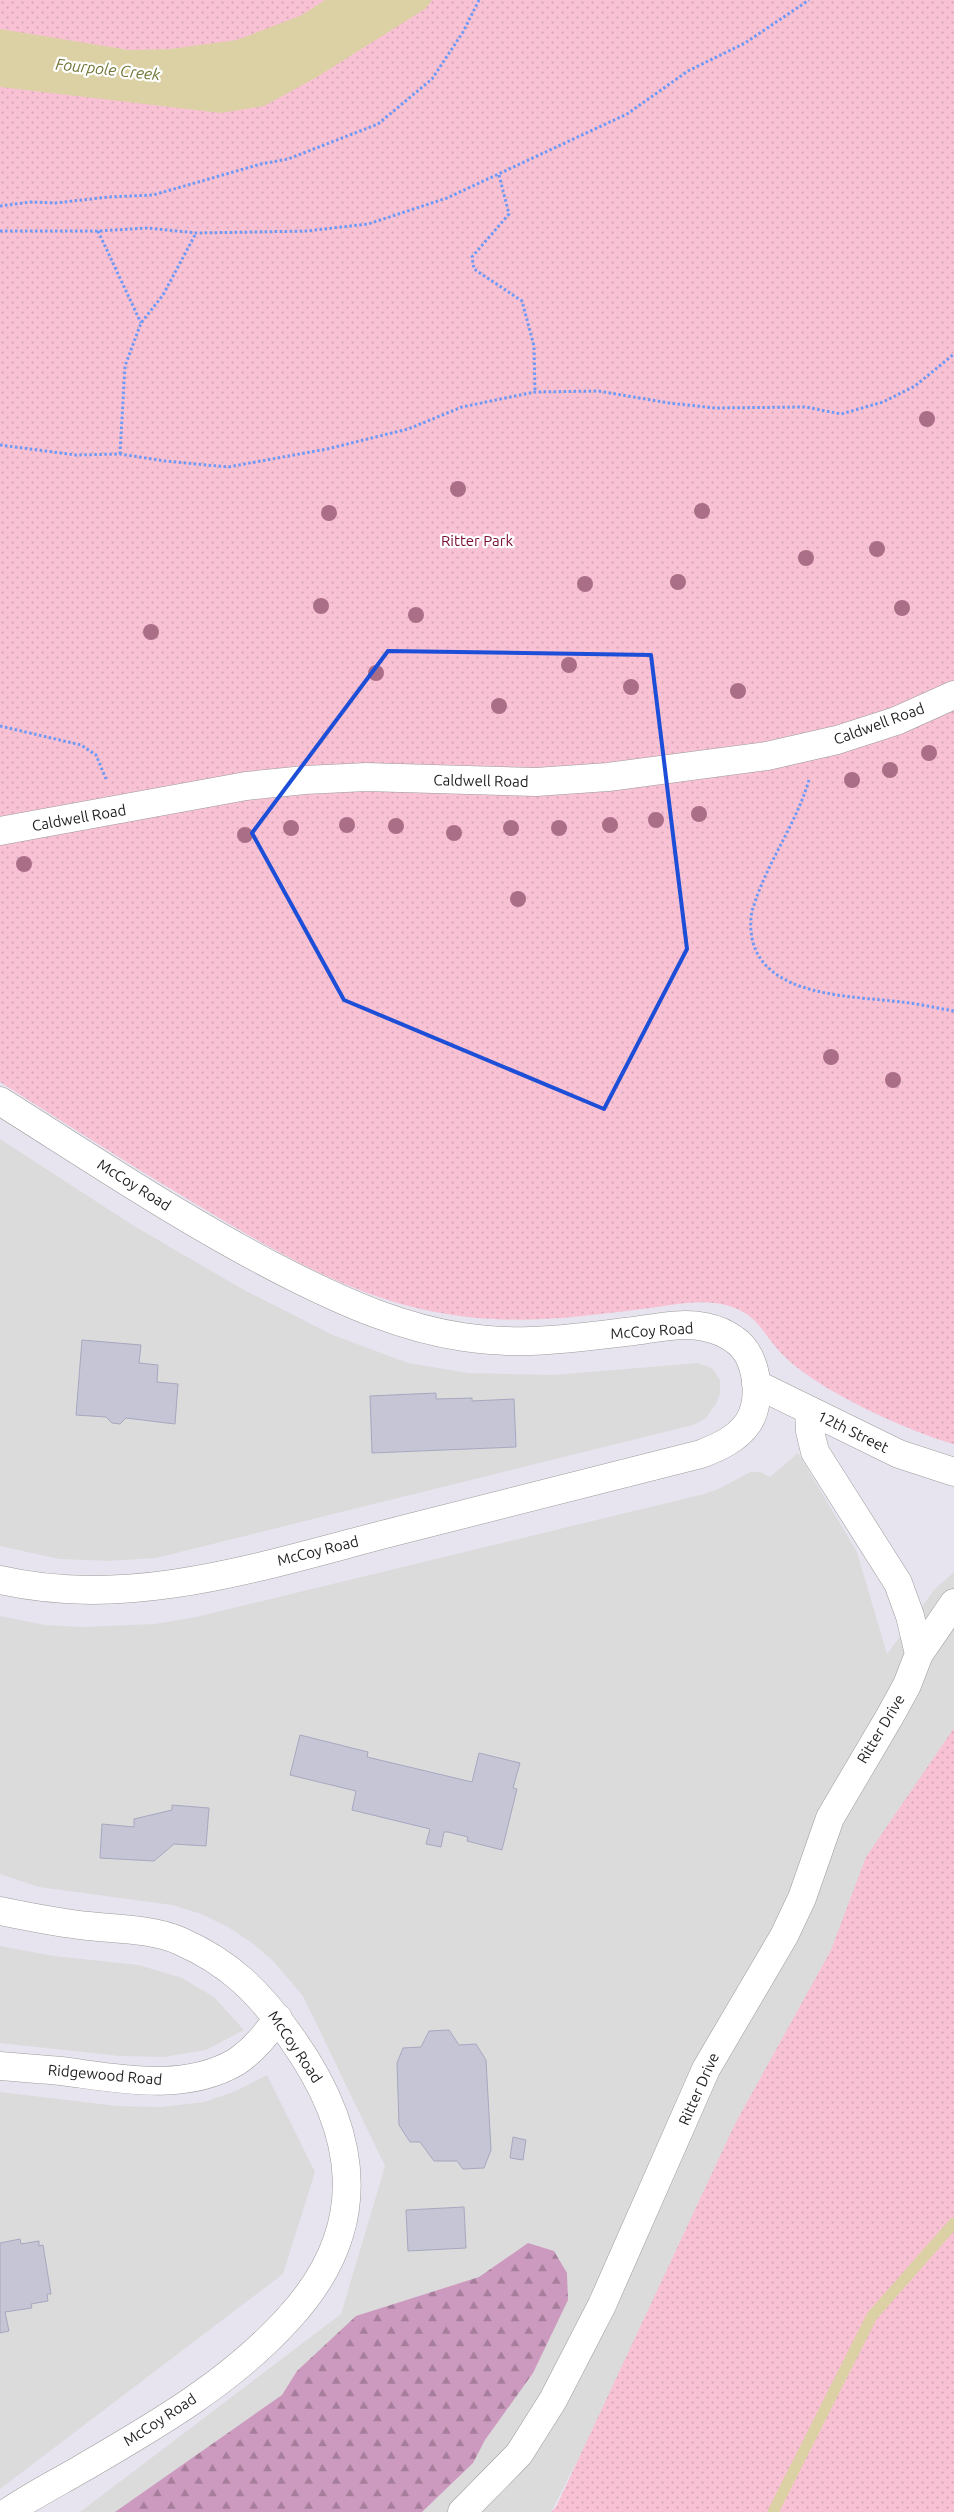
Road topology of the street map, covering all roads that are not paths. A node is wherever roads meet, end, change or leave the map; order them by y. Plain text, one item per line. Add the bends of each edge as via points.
1 (954, 695) edge
2 (0, 832) edge
3 (0, 1101) edge
4 (756, 1384) junction
5 (809, 1410) junction
6 (954, 1472) edge
7 (0, 1580) edge
8 (954, 1603) edge
9 (919, 1654) junction
10 (0, 1911) edge
11 (278, 2018) junction
12 (0, 2066) edge
13 (8, 2512) edge
14 (462, 2512) edge

1 - 2 street, Caldwell Road via 896,721 812,747 682,768 536,782 366,777 306,780 246,786
3 - 4 street, McCoy Road via 167,1206 257,1258 369,1312 432,1331 528,1342 664,1327 704,1327 737,1341 751,1360
4 - 5 street, 12th Street
4 - 7 street, McCoy Road via 749,1422 738,1435 701,1454 266,1564 170,1584 89,1591 50,1589
5 - 6 street, 12th Street via 899,1454
5 - 9 street via 815,1452 898,1583
8 - 9 street, Ritter Drive
9 - 14 street, Ritter Drive via 907,1685 830,1818 802,1898 784,1936 706,2069 638,2228 553,2400 519,2454
10 - 11 street, McCoy Road via 40,1920 177,1939 238,1974
11 - 12 street, Ridgewood Road via 260,2042 236,2062 204,2074 171,2080 116,2079
11 - 13 street, McCoy Road via 321,2085 342,2140 347,2164 343,2221 325,2269 288,2320 219,2382 163,2421

